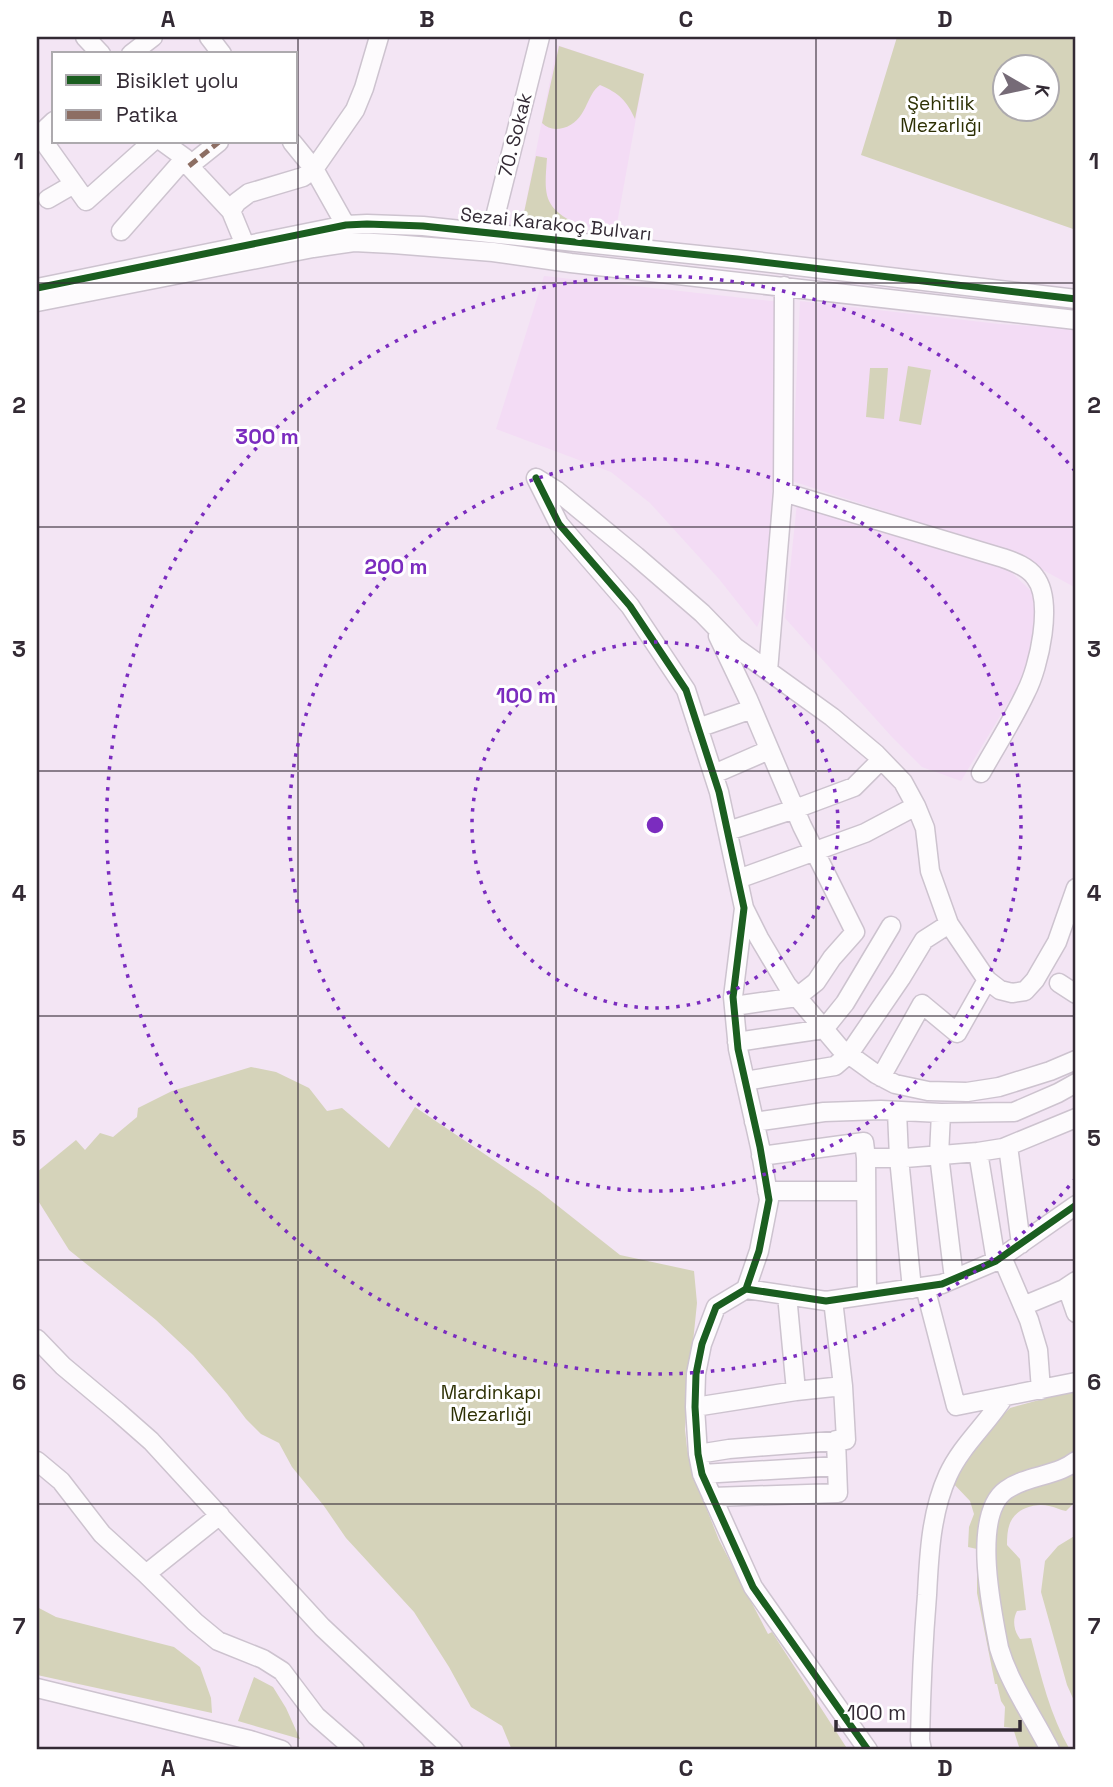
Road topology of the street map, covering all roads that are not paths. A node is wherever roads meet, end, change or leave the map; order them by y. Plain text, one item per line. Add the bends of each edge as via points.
1 (85, 37) edge
2 (153, 37) edge
3 (209, 37) edge
4 (379, 37) edge
5 (540, 37) edge
6 (99, 52) edge
7 (134, 52) edge
8 (220, 52) edge
9 (52, 123) edge
10 (38, 136) edge
11 (150, 144) edge
12 (165, 144) edge
13 (216, 144) edge
14 (294, 144) edge
15 (187, 162) junction
16 (314, 169) junction
17 (74, 184) junction
18 (48, 200) dead end
19 (231, 211) junction
20 (346, 225) junction
21 (121, 230) dead end
22 (491, 233) junction
23 (354, 242) junction
24 (244, 245) junction
25 (784, 286) junction
26 (37, 288) edge
27 (1076, 299) edge
28 (37, 302) edge
29 (1076, 320) edge
30 (783, 492) junction
31 (712, 623) junction
32 (768, 671) junction
33 (752, 709) junction
34 (698, 728) junction
35 (769, 750) junction
36 (881, 760) junction
37 (981, 773) dead end
38 (713, 774) junction
39 (916, 806) junction
40 (795, 810) junction
41 (728, 831) junction
42 (814, 850) junction
43 (738, 879) junction
44 (1075, 897) edge
45 (744, 908) junction
46 (948, 924) junction
47 (891, 926) dead end
48 (987, 980) junction
49 (1059, 982) dead end
50 (1076, 994) edge
51 (797, 997) junction
52 (734, 1006) junction
53 (824, 1029) junction
54 (737, 1042) junction
55 (849, 1054) junction
56 (1073, 1060) edge
57 (881, 1077) junction
58 (745, 1081) junction
59 (1076, 1083) edge
60 (897, 1111) junction
61 (941, 1113) junction
62 (1076, 1118) edge
63 (754, 1122) junction
64 (1008, 1146) junction
65 (978, 1152) junction
66 (939, 1155) junction
67 (761, 1156) junction
68 (866, 1158) junction
69 (899, 1158) junction
70 (767, 1191) junction
71 (866, 1191) junction
72 (1076, 1205) edge
73 (1021, 1244) junction
74 (999, 1259) junction
75 (954, 1279) junction
76 (1072, 1284) edge
77 (919, 1288) junction
78 (746, 1289) junction
79 (786, 1295) junction
80 (867, 1295) junction
81 (833, 1300) junction
82 (1023, 1306) junction
83 (1076, 1313) edge
84 (37, 1339) edge
85 (1076, 1382) edge
86 (844, 1386) junction
87 (1041, 1390) junction
88 (796, 1391) junction
89 (1004, 1397) junction
90 (695, 1408) junction
91 (836, 1440) junction
92 (698, 1454) junction
93 (37, 1461) edge
94 (1076, 1461) edge
95 (837, 1466) junction
96 (702, 1475) junction
97 (712, 1497) junction
98 (219, 1515) junction
99 (146, 1574) junction
100 (37, 1688) edge
101 (282, 1750) edge
102 (355, 1750) edge
103 (453, 1750) edge
104 (868, 1750) edge
105 (922, 1750) edge
106 (1050, 1750) edge

1 - 6 street
2 - 7 street
3 - 8 street
4 - 16 street via 355,110
5 - 22 street, 70. Sokak
9 - 10 street
10 - 17 street
11 - 17 street via 86,201
12 - 15 street
13 - 15 street
14 - 16 street
15 - 19 street
15 - 21 street
16 - 19 street via 303,177 249,192
16 - 20 street
17 - 18 street
19 - 24 street
20 - 22 street, Sezai Karakoç Bulvarı
20 - 23 street
20 - 24 street, Sezai Karakoç Bulvarı
22 - 27 street, Sezai Karakoç Bulvarı
23 - 25 street via 492,252
23 - 28 street
24 - 26 street, Sezai Karakoç Bulvarı
25 - 29 street
25 - 30 street
30 - 32 street
30 - 37 street via 1003,558 1036,577 1044,595 1037,657 1027,690
31 - 32 street via 735,648
31 - 33 street
31 - 34 street via 536,478 559,524 630,606 686,690
32 - 36 street
33 - 34 street
33 - 35 street
34 - 38 street
35 - 38 street
35 - 40 street
36 - 39 street via 903,782
36 - 40 street via 854,787
38 - 41 street
39 - 42 street via 865,833
39 - 46 street via 925,828 930,871
40 - 41 street
40 - 42 street
41 - 43 street
42 - 43 street
42 - 51 street via 856,932 816,982
43 - 45 street
44 - 48 street via 1057,942 1024,991 1000,990
45 - 51 street
45 - 52 street
46 - 48 street
46 - 55 street via 924,940
47 - 53 street
48 - 57 street via 957,1034 922,1004
49 - 50 street
51 - 52 street
51 - 53 street
52 - 54 street
53 - 54 street
53 - 55 street
54 - 58 street
55 - 57 street
55 - 58 street via 835,1066
56 - 57 street via 999,1087 967,1092 928,1091
58 - 63 street
59 - 61 street via 1014,1112
60 - 61 street
60 - 63 street via 824,1112
60 - 69 street
61 - 66 street
62 - 64 street
63 - 67 street
64 - 65 street
64 - 73 street
65 - 66 street
65 - 74 street
66 - 69 street
66 - 75 street
67 - 68 street via 864,1142
67 - 70 street
68 - 69 street
68 - 71 street
69 - 77 street
70 - 71 street
70 - 78 street via 769,1200
71 - 80 street
72 - 73 street
73 - 74 street
74 - 75 street
74 - 82 street
75 - 77 street
76 - 82 street
76 - 83 street
77 - 80 street
77 - 89 street via 956,1406
78 - 79 street
78 - 90 street via 716,1307 702,1344
79 - 81 street
79 - 88 street
80 - 81 street
81 - 86 street
82 - 87 street via 1038,1350
84 - 98 street via 151,1441
85 - 87 street
86 - 88 street
86 - 91 street via 846,1440
87 - 89 street
88 - 90 street
89 - 105 street via 949,1473 937,1503 921,1669
90 - 92 street
91 - 92 street
91 - 95 street
92 - 96 street
93 - 99 street via 61,1481 102,1534
94 - 106 street via 1005,1490 988,1522 988,1581 999,1648
95 - 96 street
95 - 97 street via 838,1493
96 - 97 street
97 - 104 street via 754,1587
98 - 99 street
98 - 103 street via 322,1627
99 - 102 street via 218,1641 282,1671 316,1716
100 - 101 street

